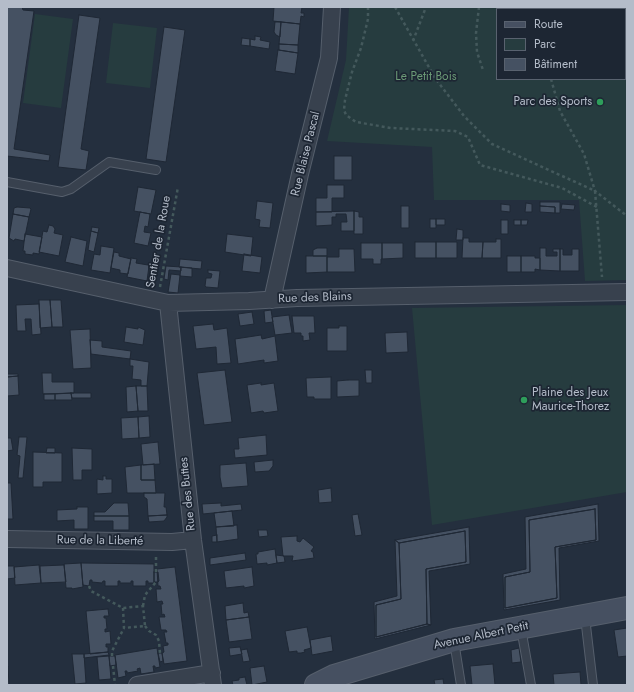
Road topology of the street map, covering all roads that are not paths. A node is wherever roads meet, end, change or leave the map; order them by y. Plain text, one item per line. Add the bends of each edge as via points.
1 (332, 7) edge
2 (156, 170) dead end
3 (7, 182) edge
4 (7, 268) edge
5 (615, 292) edge
6 (272, 300) junction
7 (163, 301) junction
8 (7, 539) edge
9 (193, 540) junction
10 (627, 608) edge
11 (585, 616) junction
12 (521, 627) junction
13 (454, 640) junction
14 (212, 679) edge
15 (137, 685) edge
16 (316, 685) edge
17 (461, 685) edge
18 (531, 685) edge
19 (593, 685) edge

1 - 6 street, Rue Blaise Pascal via 329,58
2 - 3 lane via 109,162 71,189 62,192
4 - 7 street, Rue des Blains
5 - 6 street, Rue des Blains
6 - 7 street, Rue des Blains
7 - 9 street, Rue des Buttes
8 - 9 street, Rue de la Liberté via 172,542
9 - 14 street, Rue des Buttes
10 - 11 main road, Avenue Albert Petit
11 - 12 main road, Avenue Albert Petit
11 - 19 lane
12 - 13 main road, Avenue Albert Petit
12 - 18 lane
13 - 16 main road, Avenue Albert Petit via 334,676
13 - 17 lane
14 - 15 street

